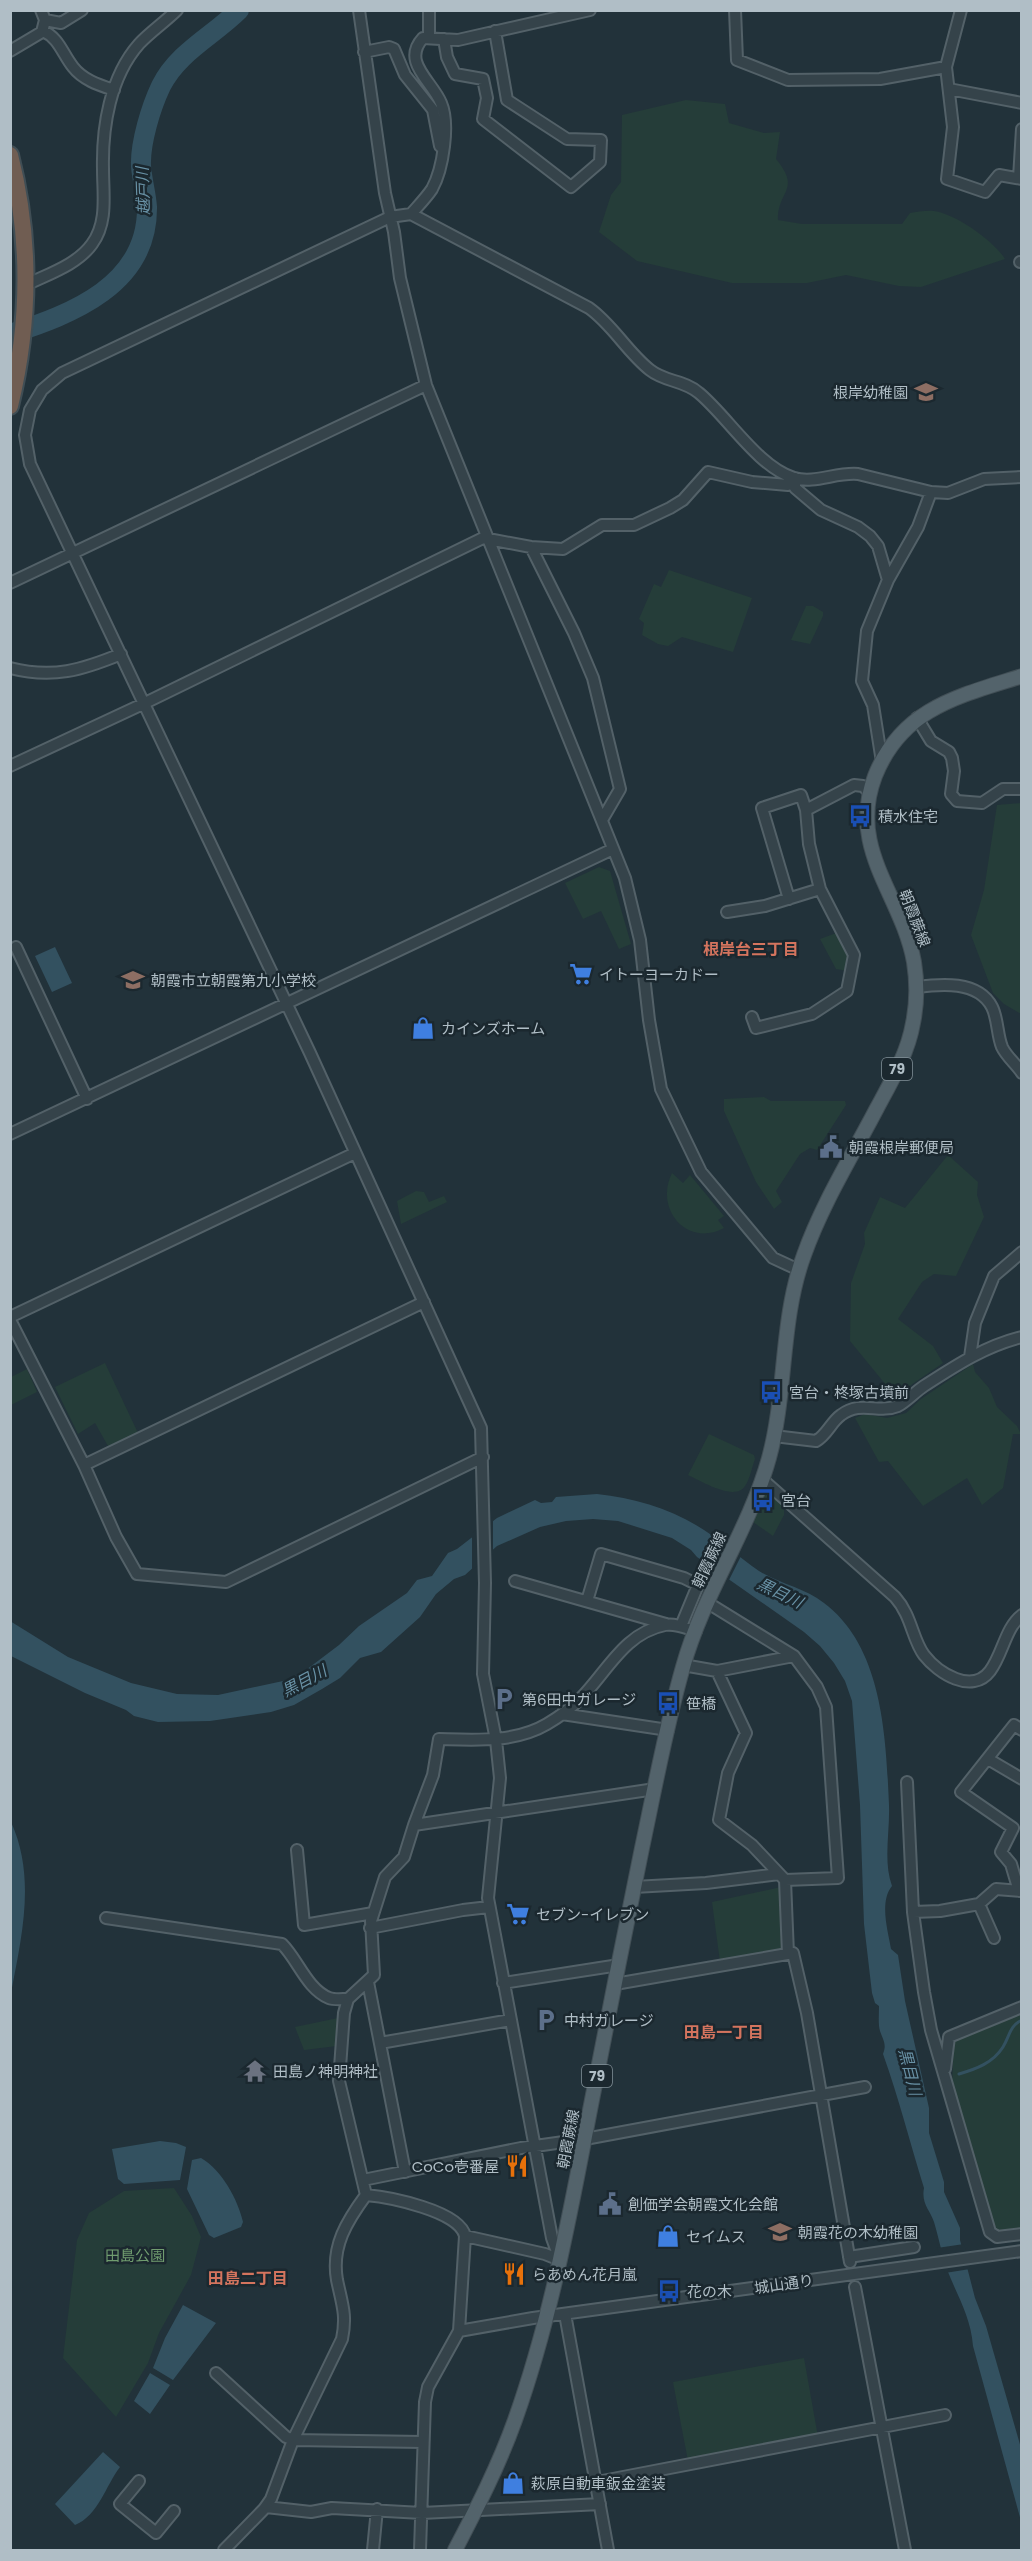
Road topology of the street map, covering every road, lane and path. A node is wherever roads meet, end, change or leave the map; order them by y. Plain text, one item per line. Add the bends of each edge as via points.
1 (82, 10) edge
2 (177, 10) edge
3 (358, 10) edge
4 (429, 10) edge
5 (590, 10) edge
6 (735, 10) edge
7 (961, 10) edge
8 (43, 20) edge
9 (495, 31) junction
10 (429, 37) junction
11 (444, 39) junction
12 (10, 51) edge
13 (364, 52) junction
14 (946, 67) junction
15 (949, 89) junction
16 (114, 90) junction
17 (1022, 103) edge
18 (1022, 129) edge
19 (10, 155) edge
20 (442, 155) junction
21 (1020, 178) edge
22 (411, 214) junction
23 (390, 217) junction
24 (26, 294) junction
25 (426, 385) junction
26 (10, 406) edge
27 (1022, 477) edge
28 (795, 478) junction
29 (931, 492) junction
30 (486, 537) junction
31 (531, 547) junction
32 (74, 553) junction
33 (888, 580) junction
34 (10, 583) edge
35 (121, 654) junction
36 (10, 668) edge
37 (1022, 676) edge
38 (145, 703) junction
39 (917, 718) junction
40 (882, 762) junction
41 (10, 766) edge
42 (1022, 789) edge
43 (870, 793) junction
44 (806, 810) junction
45 (602, 820) junction
46 (613, 849) junction
47 (820, 889) junction
48 (789, 899) junction
49 (727, 912) dead end
50 (16, 947) dead end
51 (916, 987) junction
52 (286, 1002) junction
53 (752, 1017) dead end
54 (1022, 1073) edge
55 (87, 1099) junction
56 (10, 1134) edge
57 (355, 1154) junction
58 (1022, 1252) edge
59 (799, 1270) junction
60 (424, 1302) junction
61 (10, 1318) edge
62 (1022, 1337) edge
63 (970, 1357) junction
64 (774, 1436) junction
65 (483, 1457) junction
66 (84, 1465) junction
67 (762, 1479) junction
68 (515, 1581) dead end
69 (710, 1598) junction
70 (587, 1601) junction
71 (1022, 1615) edge
72 (667, 1624) junction
73 (681, 1626) junction
74 (696, 1631) junction
75 (794, 1656) junction
76 (683, 1665) junction
77 (717, 1671) junction
78 (562, 1714) junction
79 (668, 1730) junction
80 (1022, 1730) edge
81 (496, 1740) junction
82 (988, 1760) junction
83 (1022, 1779) edge
84 (907, 1782) dead end
85 (655, 1789) junction
86 (497, 1812) junction
87 (414, 1825) junction
88 (297, 1851) dead end
89 (782, 1877) junction
90 (634, 1887) junction
91 (1020, 1891) edge
92 (979, 1904) junction
93 (489, 1907) junction
94 (914, 1912) junction
95 (373, 1913) junction
96 (106, 1917) dead end
97 (370, 1928) junction
98 (994, 1938) dead end
99 (788, 1954) junction
100 (619, 1965) junction
101 (368, 1982) junction
102 (503, 1983) junction
103 (615, 1984) junction
104 (348, 1999) junction
105 (1022, 2007) edge
106 (511, 2020) junction
107 (380, 2043) junction
108 (944, 2075) junction
109 (865, 2087) dead end
110 (820, 2096) junction
111 (585, 2139) junction
112 (534, 2146) junction
113 (405, 2172) junction
114 (363, 2180) junction
115 (366, 2195) junction
116 (1022, 2234) edge
117 (465, 2236) junction
118 (914, 2247) dead end
119 (1022, 2251) edge
120 (560, 2260) junction
121 (855, 2287) dead end
122 (565, 2314) junction
123 (546, 2316) junction
124 (459, 2331) junction
125 (216, 2373) dead end
126 (945, 2415) dead end
127 (883, 2428) junction
128 (293, 2440) junction
129 (423, 2442) junction
130 (139, 2481) dead end
131 (597, 2482) junction
132 (600, 2504) junction
133 (266, 2507) junction
134 (377, 2509) junction
135 (174, 2511) dead end
136 (475, 2512) junction
137 (422, 2513) junction
138 (224, 2550) edge
139 (373, 2550) edge
140 (420, 2550) edge
141 (454, 2550) edge
142 (608, 2550) edge
143 (905, 2550) edge

1 - 8 street via 61,23
2 - 16 street via 140,43 122,68
3 - 13 street
4 - 10 street
5 - 9 street
6 - 14 street via 737,60 788,81 880,80
7 - 14 street
8 - 12 street
8 - 16 street via 81,75
9 - 11 street via 458,40
9 - 11 street via 507,100 567,139 601,140 600,162 571,187 483,119 487,98 483,79 455,74
10 - 11 street
10 - 20 street via 419,43 415,58 441,103 446,124
13 - 20 street via 394,49 405,75 433,110
13 - 23 street
14 - 15 street
15 - 17 street
15 - 21 street via 953,127 947,179 985,192 999,175
16 - 24 street via 103,154 103,221 91,245
18 - 21 street
19 - 24 highway via 23,222
20 - 22 street via 436,179
22 - 23 street
22 - 28 street via 589,308 608,323 648,368 692,387 754,450
23 - 25 street via 400,278
23 - 32 street via 62,373 48,384 30,410 26,446 38,484
24 - 26 highway via 22,344
25 - 30 street
25 - 32 street
27 - 29 street via 984,479 948,493
28 - 29 street via 812,480 858,474
28 - 31 street via 788,485 708,472 683,500 649,519 634,525 602,525 563,549
28 - 33 street via 795,488 821,510 870,536 878,546
29 - 33 street via 918,527
30 - 31 street
30 - 38 street
30 - 45 street
31 - 45 street via 593,678 620,789
32 - 34 street
32 - 35 street
33 - 40 street via 867,631 862,681 873,705
35 - 36 street via 68,673
35 - 38 street
37 - 39 main road, 朝霞蕨線 / 79 via 948,701
38 - 41 street
38 - 52 street
39 - 40 main road, 朝霞蕨線 / 79
39 - 42 street via 931,741 952,758 951,794 957,801 982,803 1002,789
40 - 43 main road, 朝霞蕨線 / 79
43 - 44 street via 854,784
43 - 51 main road, 朝霞蕨線 / 79 via 870,847 909,945
44 - 47 street
44 - 48 street via 801,795 762,808
45 - 46 street
46 - 52 street
46 - 59 street via 625,878 640,940 661,1089 701,1172 773,1258
47 - 48 street
47 - 53 street via 854,955 847,991 812,1014 756,1028
48 - 49 street
50 - 55 street
51 - 54 street via 963,986 981,995 992,1006 1002,1048
51 - 59 main road, 朝霞蕨線 / 79 via 914,1022 899,1064 820,1218
52 - 55 street
52 - 57 street
55 - 56 street
57 - 60 street
57 - 61 street
58 - 63 street via 994,1276 975,1323
59 - 64 main road, 朝霞蕨線 / 79
60 - 65 street via 480,1424
60 - 66 street
61 - 66 street
62 - 63 street
63 - 64 street via 888,1410 865,1406 851,1409 816,1441
64 - 67 main road, 朝霞蕨線 / 79
65 - 66 street via 226,1582 137,1574
65 - 81 street via 483,1674
67 - 69 main road, 朝霞蕨線 / 79
67 - 71 street via 895,1597 905,1608 923,1654 950,1677 968,1683 982,1679
68 - 70 street
69 - 74 main road, 朝霞蕨線 / 79
69 - 75 street
70 - 72 street
70 - 73 street via 601,1554 698,1585
72 - 73 street
72 - 78 street via 628,1643
73 - 74 street
74 - 76 main road, 朝霞蕨線 / 79
75 - 77 street
75 - 89 street via 818,1687 826,1707 838,1878
76 - 77 street
76 - 79 main road, 朝霞蕨線 / 79
77 - 89 street via 746,1733 728,1773 718,1820 752,1845
78 - 79 street
78 - 81 street via 535,1730
79 - 85 main road, 朝霞蕨線 / 79
80 - 82 street via 1014,1725
81 - 86 street via 500,1778
81 - 87 street via 440,1739 433,1775
82 - 83 street
82 - 91 street via 962,1791 1013,1828 1001,1852 1011,1864
84 - 94 street
85 - 86 street
85 - 90 main road, 朝霞蕨線 / 79
86 - 87 street
86 - 93 street
87 - 95 street via 404,1857 385,1877
88 - 95 street via 304,1925
89 - 90 street
89 - 99 street
90 - 100 main road, 朝霞蕨線 / 79
91 - 92 street via 996,1889
92 - 94 street
92 - 98 street
93 - 97 street
93 - 102 street
94 - 108 street via 924,1992
95 - 97 street
96 - 104 street via 282,1944 313,1987 330,1999
97 - 101 street via 374,1975
99 - 103 street
99 - 110 street via 793,1953 807,2013
100 - 102 street
100 - 103 main road, 朝霞蕨線 / 79
101 - 104 street
101 - 107 street
102 - 106 street
103 - 111 main road, 朝霞蕨線 / 79
104 - 114 street via 339,2081
105 - 108 street via 949,2037
106 - 107 street
106 - 112 street
107 - 113 street
108 - 116 street via 990,2232 998,2237
109 - 110 street
110 - 111 street
110 - 118 street via 849,2260
111 - 112 street
111 - 120 main road, 朝霞蕨線 / 79
112 - 113 street
112 - 120 street
113 - 114 street
114 - 115 street
115 - 117 street via 434,2212 458,2224
115 - 128 street via 347,2220 336,2264 345,2309 342,2339
117 - 120 street
117 - 124 street
119 - 122 street, 城山通り
120 - 123 main road, 朝霞蕨線 / 79
121 - 127 street
122 - 123 street, 城山通り
122 - 131 street
123 - 124 street, 城山通り
123 - 136 main road, 朝霞蕨線 / 79 via 514,2423
124 - 129 street via 428,2386
125 - 128 street
126 - 127 street
127 - 131 street
127 - 143 street
128 - 129 street
128 - 133 street
129 - 137 street
130 - 135 street via 120,2504 156,2533
131 - 132 street
132 - 136 street
132 - 142 street
133 - 134 street via 311,2512 332,2508
133 - 138 street
134 - 137 street
134 - 139 street
136 - 137 street
136 - 141 main road, 朝霞蕨線 / 79
137 - 140 street

